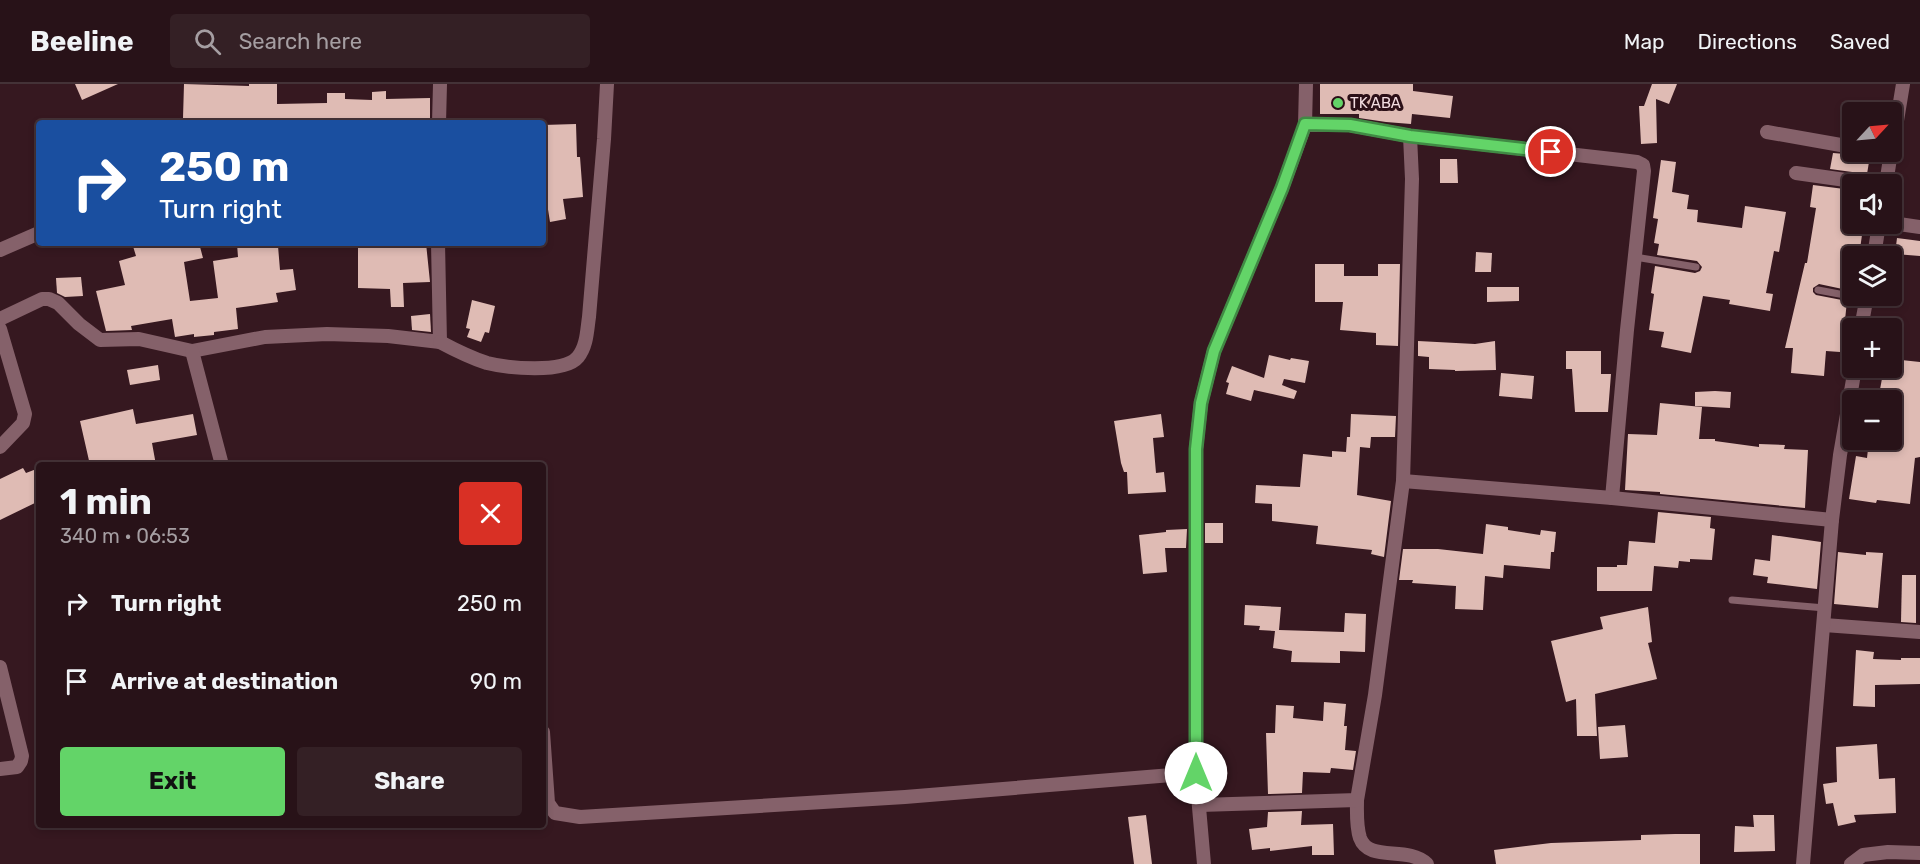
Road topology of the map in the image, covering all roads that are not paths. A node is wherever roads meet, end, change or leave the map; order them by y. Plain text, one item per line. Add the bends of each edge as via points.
1 (440, 84) edge
2 (607, 84) edge
3 (1306, 84) edge
4 (1903, 84) edge
5 (1899, 102) edge
6 (438, 120) edge
7 (1305, 124) junction
8 (1767, 132) dead end
9 (1410, 136) junction
10 (1842, 145) edge
11 (1796, 173) dead end
12 (1842, 179) edge
13 (1902, 224) edge
14 (1920, 227) edge
15 (36, 234) edge
16 (438, 246) edge
17 (0, 250) edge
18 (1635, 257) junction
19 (1696, 267) dead end
20 (1818, 290) dead end
21 (1842, 293) edge
22 (0, 319) edge
23 (0, 328) edge
24 (440, 342) junction
25 (192, 351) junction
26 (1853, 378) edge
27 (0, 447) edge
28 (221, 462) edge
29 (1403, 481) junction
30 (1612, 498) junction
31 (1832, 520) junction
32 (1732, 600) dead end
33 (1825, 608) junction
34 (1824, 625) junction
35 (1920, 632) edge
36 (0, 667) edge
37 (0, 769) edge
38 (1196, 773) junction
39 (546, 775) edge
40 (1357, 800) junction
41 (1200, 805) junction
42 (1920, 853) edge
43 (1204, 864) edge
44 (1427, 864) edge
45 (1803, 864) edge
46 (1851, 864) edge

1 - 6 street
2 - 24 street via 589,316 579,356 561,367 514,367 470,357
3 - 7 street
4 - 5 street
7 - 9 street via 1350,125
7 - 38 street via 1214,351 1201,403 1196,449
8 - 10 street
9 - 18 street via 1637,162 1644,171
9 - 29 street
11 - 12 street
13 - 14 street
15 - 17 street
16 - 24 street
18 - 19 lane
18 - 30 street
20 - 21 lane
22 - 25 street via 50,299 100,340 139,339
23 - 27 street via 25,414 23,423
24 - 25 street via 327,334 265,337
25 - 28 street
26 - 31 street
29 - 30 street
29 - 40 street
30 - 31 street
31 - 33 street
32 - 33 lane
33 - 34 street
34 - 35 street
34 - 45 street
36 - 37 street via 21,756 19,765
38 - 39 street via 905,797 580,817 555,813 548,803
38 - 41 street
40 - 41 street
40 - 44 street via 1359,836 1364,845 1378,852 1412,854
41 - 43 street
42 - 46 street via 1863,855

